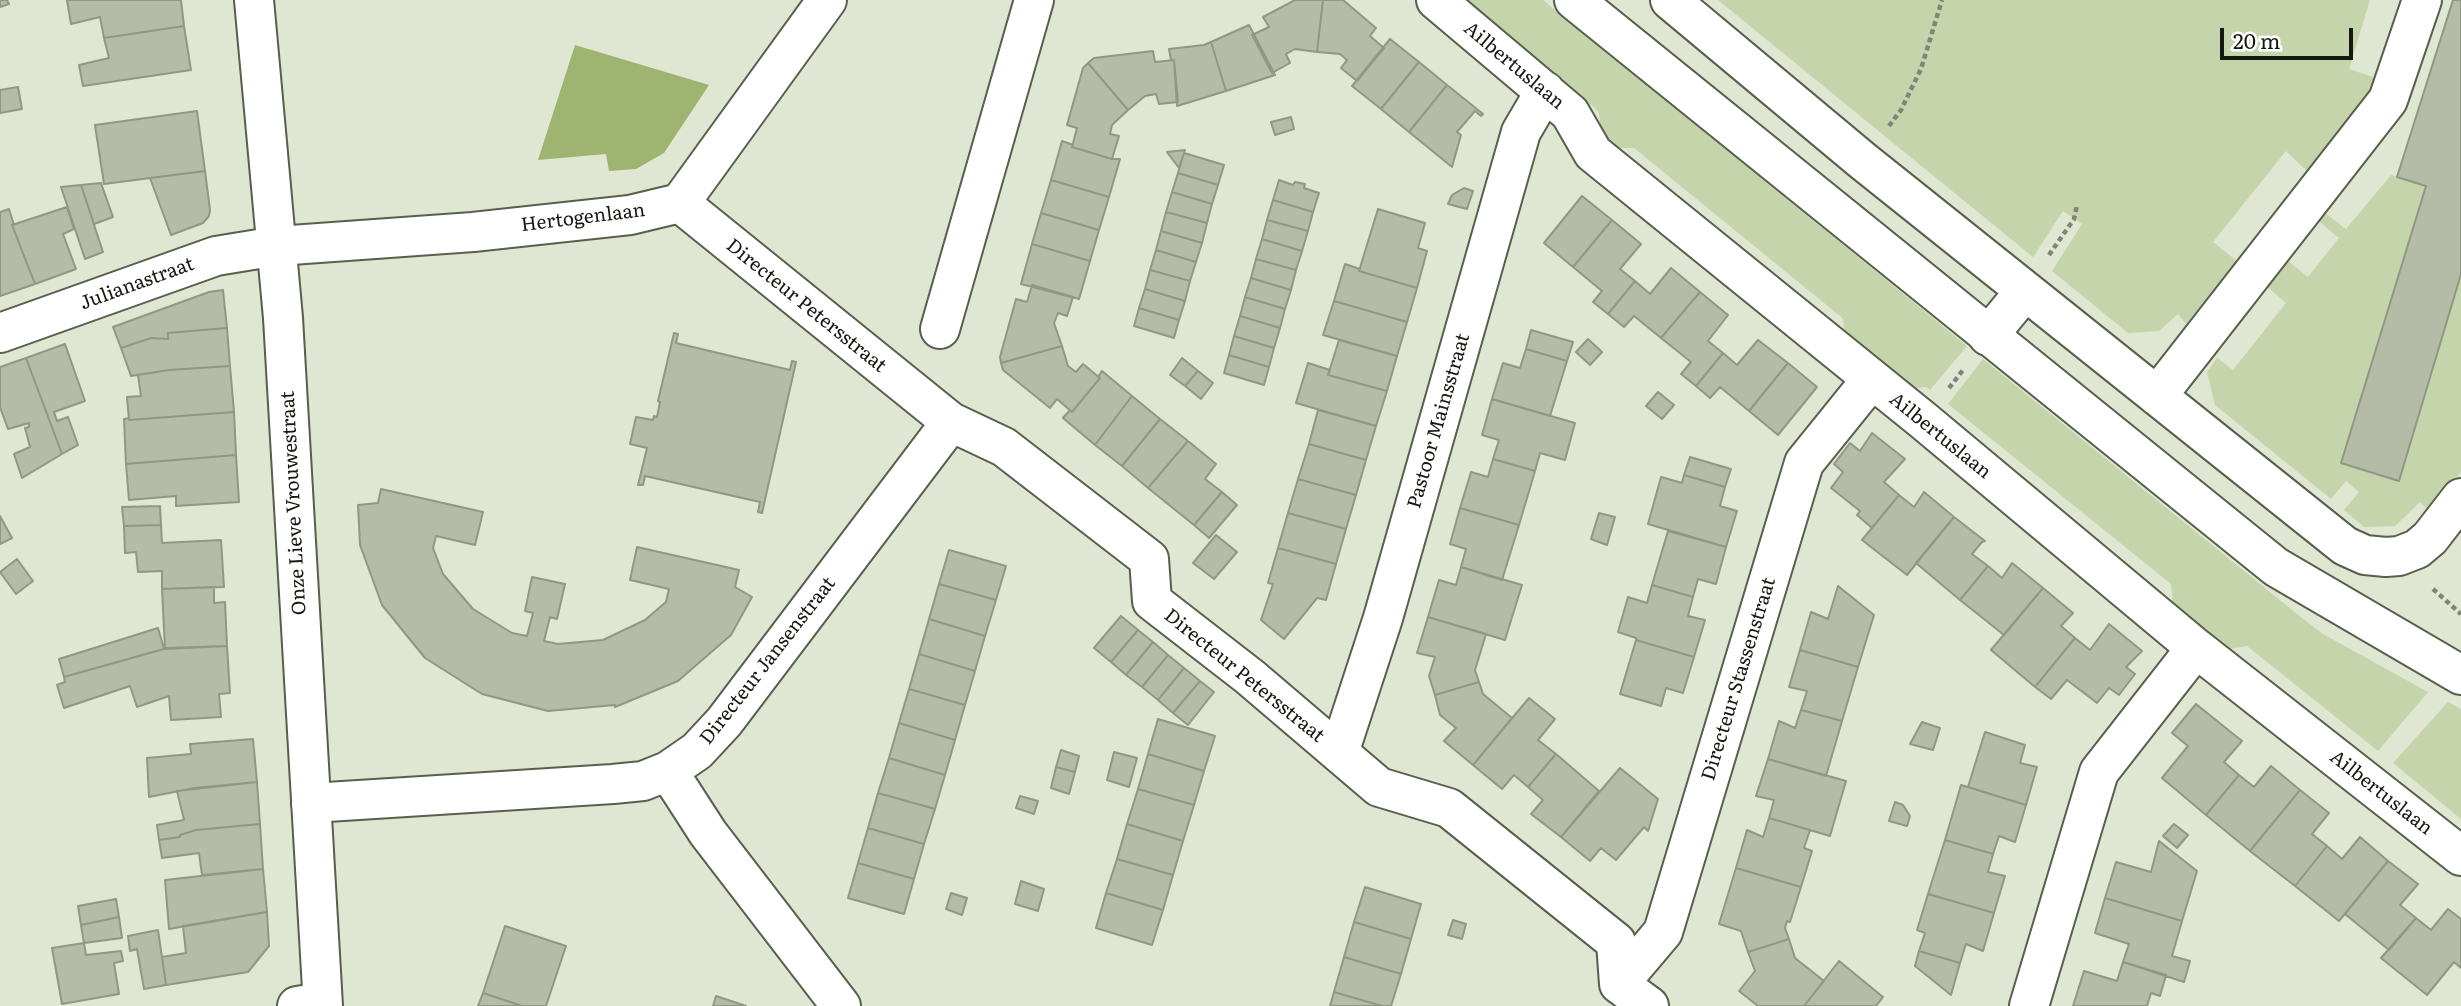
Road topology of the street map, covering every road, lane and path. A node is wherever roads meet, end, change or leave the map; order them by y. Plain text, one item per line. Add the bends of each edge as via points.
1 (254, 0) edge
2 (827, 0) edge
3 (1034, 0) edge
4 (1436, 0) edge
5 (1574, 0) edge
6 (1670, 0) edge
7 (1942, 0) edge
8 (2422, 0) edge
9 (1545, 92) junction
10 (1863, 160) junction
11 (680, 203) junction
12 (2077, 205) dead end
13 (277, 246) junction
14 (2008, 312) junction
15 (940, 329) dead end
16 (0, 333) edge
17 (1871, 380) junction
18 (2157, 396) junction
19 (1924, 421) junction
20 (951, 422) junction
21 (2461, 498) edge
22 (2196, 648) junction
23 (2461, 675) edge
24 (1339, 753) junction
25 (668, 771) junction
26 (311, 803) junction
27 (2461, 856) edge
28 (1634, 995) edge
29 (314, 1005) edge
30 (841, 1006) edge
31 (2029, 1006) edge

1 - 13 street, Onze Lieve Vrouwestraat
2 - 11 street
3 - 15 street
4 - 9 street, Ailbertuslaan
5 - 14 street
6 - 10 street
7 - 10 path via 1921,69 1901,110
8 - 18 street via 2388,100
9 - 17 street, Ailbertuslaan via 1570,113 1593,153
9 - 24 street, Pastoor Mainsstraat via 1521,132 1383,618
10 - 14 street
11 - 13 street, Hertogenlaan via 630,215
11 - 20 street, Directeur Petersstraat
12 - 14 path via 2074,219
13 - 16 street, Julianastraat via 216,256
13 - 26 street, Onze Lieve Vrouwestraat
14 - 18 street
14 - 19 path
14 - 23 street via 2276,567
17 - 19 street, Ailbertuslaan
17 - 28 street, Directeur Stassenstraat via 1804,463 1663,932
18 - 21 street via 2345,546 2365,555 2399,556 2417,550
19 - 22 street, Ailbertuslaan
20 - 24 street, Directeur Petersstraat via 1004,447 1149,559 1152,601
20 - 25 street, Directeur Jansenstraat via 724,722 697,751
22 - 27 street, Ailbertuslaan
22 - 31 street via 2099,772
24 - 28 street, Directeur Petersstraat via 1379,787 1449,808 1616,942
25 - 26 street, Directeur Jansenstraat via 623,783
25 - 30 street via 708,833
26 - 29 street, Onze Lieve Vrouwestraat

